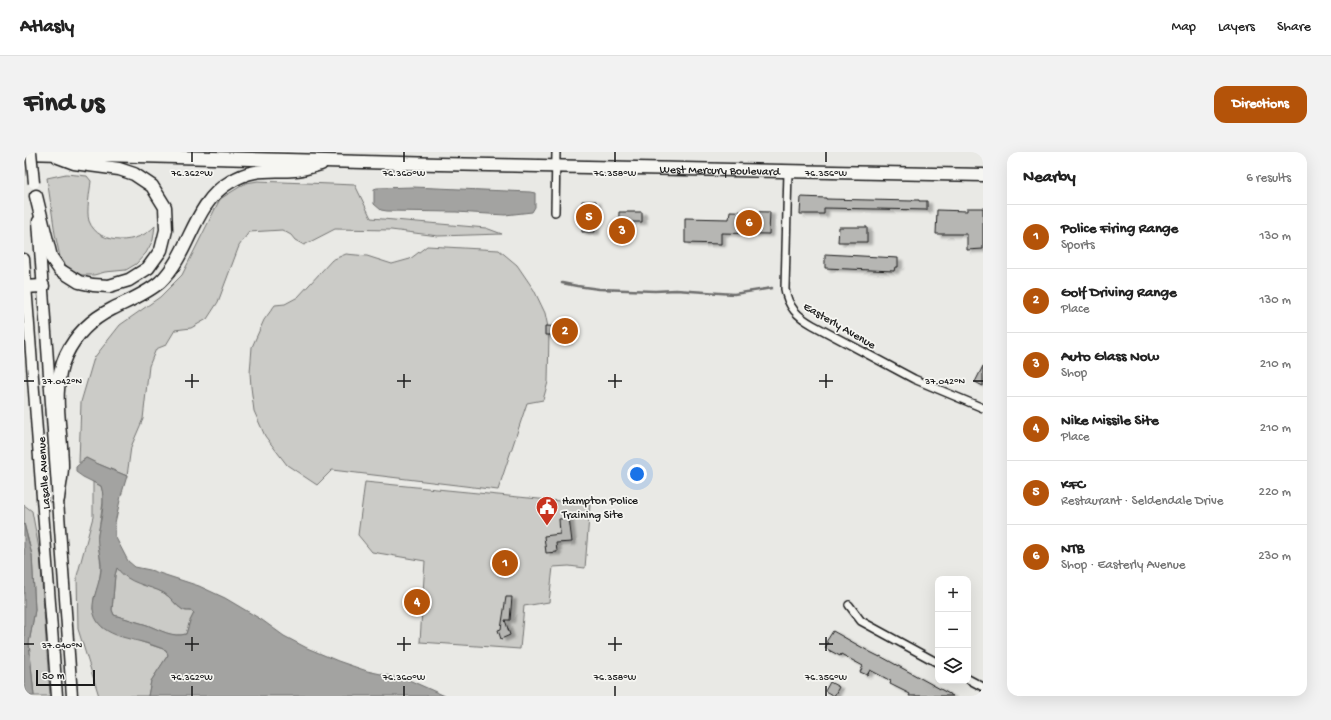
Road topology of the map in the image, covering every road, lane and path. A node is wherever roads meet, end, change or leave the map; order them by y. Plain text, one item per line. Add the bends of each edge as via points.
1 (31, 152) edge
2 (556, 152) edge
3 (24, 153) edge
4 (49, 154) junction
5 (336, 161) junction
6 (556, 166) junction
7 (788, 171) junction
8 (983, 175) edge
9 (36, 196) junction
10 (555, 212) dead end
11 (24, 259) edge
12 (43, 286) junction
13 (25, 287) edge
14 (983, 408) edge
15 (58, 499) junction
16 (849, 605) dead end
17 (935, 661) edge
18 (971, 681) edge
19 (983, 687) edge
20 (57, 696) edge
21 (72, 696) edge

1 - 9 main road, Lasalle Avenue, bridge
2 - 6 street
3 - 4 main road, West Mercury Boulevard
4 - 5 main road, West Mercury Boulevard
4 - 9 main road via 74,164 119,169 134,174 152,186 165,207 166,230 161,250 148,268 129,280 108,286 79,282 60,270 51,257
5 - 6 main road, West Mercury Boulevard
5 - 15 main road via 296,170 261,170 244,174 229,182 211,198 178,260 159,283 97,318 83,329 66,356 58,392 62,467
6 - 7 main road, West Mercury Boulevard
6 - 10 street
7 - 8 main road, West Mercury Boulevard
7 - 14 street, Easterly Avenue via 785,289 787,300 793,310 813,325 914,379
9 - 12 main road, Lasalle Avenue
11 - 13 main road, Lasalle Avenue
12 - 13 main road
12 - 15 main road, Lasalle Avenue
13 - 20 main road, Lasalle Avenue
15 - 21 main road, Lasalle Avenue
16 - 17 street via 861,621
18 - 19 street

